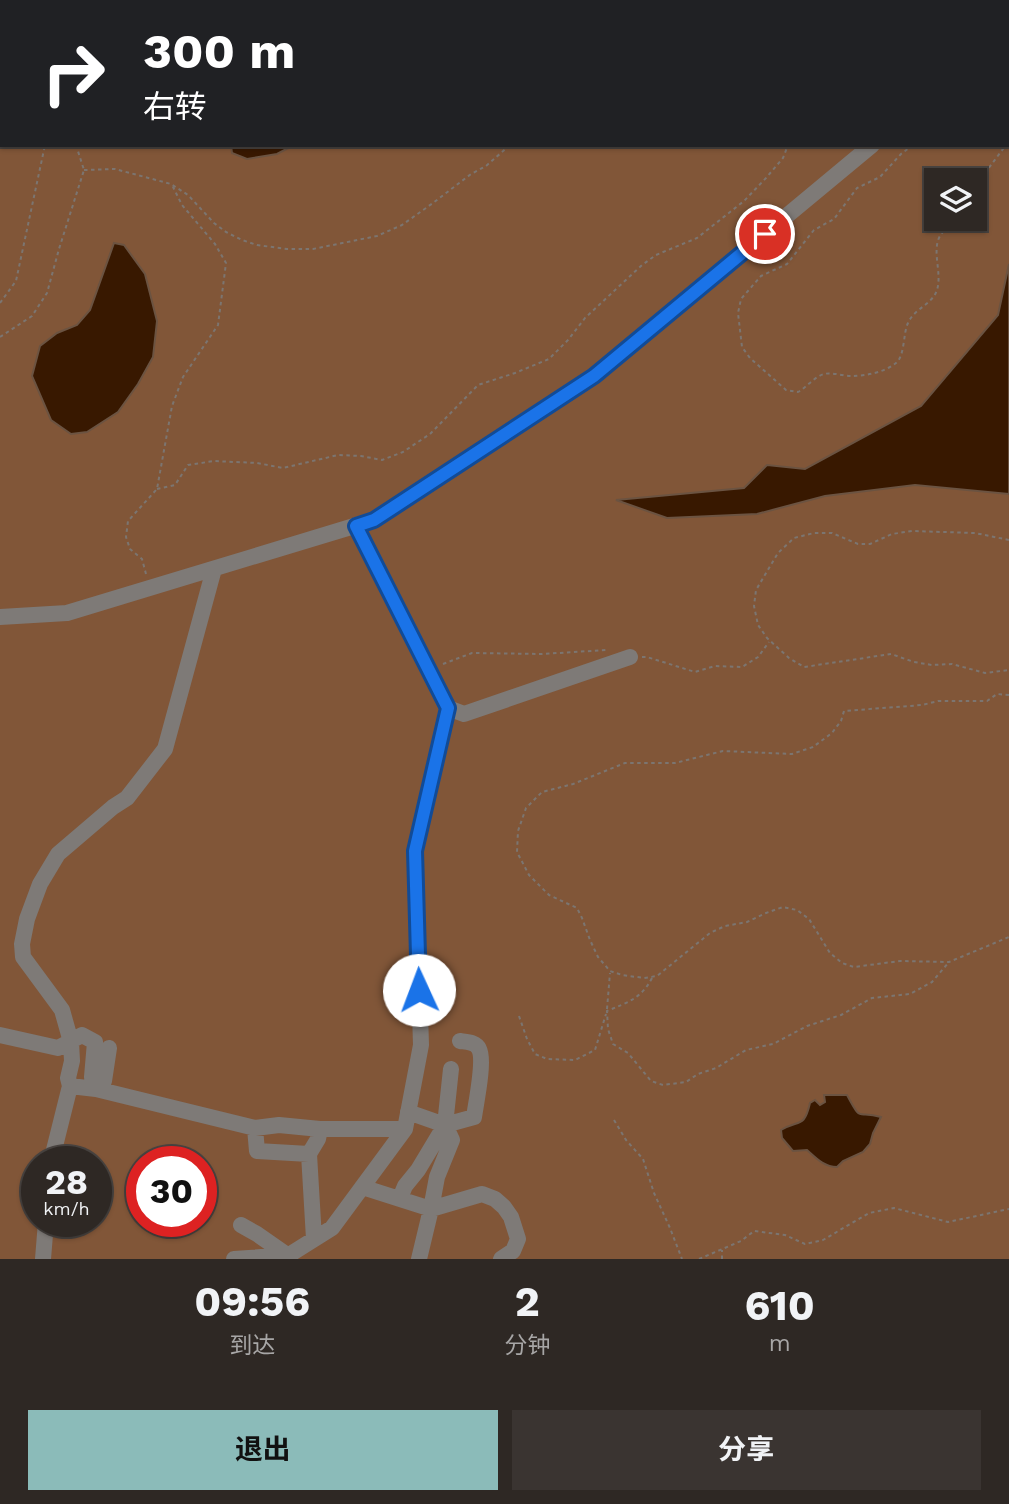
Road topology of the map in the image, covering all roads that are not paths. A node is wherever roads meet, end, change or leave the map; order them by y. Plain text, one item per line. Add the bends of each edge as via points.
1 (870, 147) edge
2 (356, 526) junction
3 (214, 569) junction
4 (0, 617) edge
5 (630, 657) road end
6 (448, 708) junction
7 (0, 1035) edge
8 (460, 1041) dead end
9 (71, 1042) junction
10 (109, 1048) dead end
11 (451, 1069) dead end
12 (70, 1086) junction
13 (96, 1089) junction
14 (407, 1121) junction
15 (445, 1125) junction
16 (255, 1128) junction
17 (320, 1129) junction
18 (55, 1146) edge
19 (309, 1154) junction
20 (418, 1170) junction
21 (437, 1177) junction
22 (362, 1187) junction
23 (400, 1198) junction
24 (431, 1209) junction
25 (241, 1225) dead end
26 (45, 1237) edge
27 (314, 1239) junction
28 (290, 1257) edge
29 (43, 1259) edge
30 (234, 1259) edge
31 (419, 1259) edge
32 (501, 1259) edge

1 - 2 street via 594,376 374,520
2 - 3 street
2 - 6 street
3 - 4 street via 67,613
3 - 9 street via 165,749 127,798 58,854 27,919 23,957 62,1010
5 - 6 street via 464,714
6 - 14 street via 415,851 421,1045
7 - 9 street via 58,1048
8 - 15 street via 474,1043 480,1050 474,1117
9 - 12 street
9 - 13 street via 82,1035 95,1042 92,1077
10 - 13 street via 104,1082
11 - 15 street
12 - 13 street
12 - 18 street
13 - 16 street
14 - 15 street
14 - 17 street
14 - 22 street
15 - 20 street
15 - 21 street via 452,1140
16 - 17 street
16 - 19 street via 257,1151
17 - 19 street
19 - 27 street
20 - 21 street
20 - 23 street
21 - 24 street
22 - 23 street
22 - 27 street via 332,1228
23 - 24 street
24 - 31 street
24 - 32 street via 482,1194 495,1199 511,1217 519,1240
25 - 28 street
26 - 29 street
27 - 28 street
28 - 30 street

